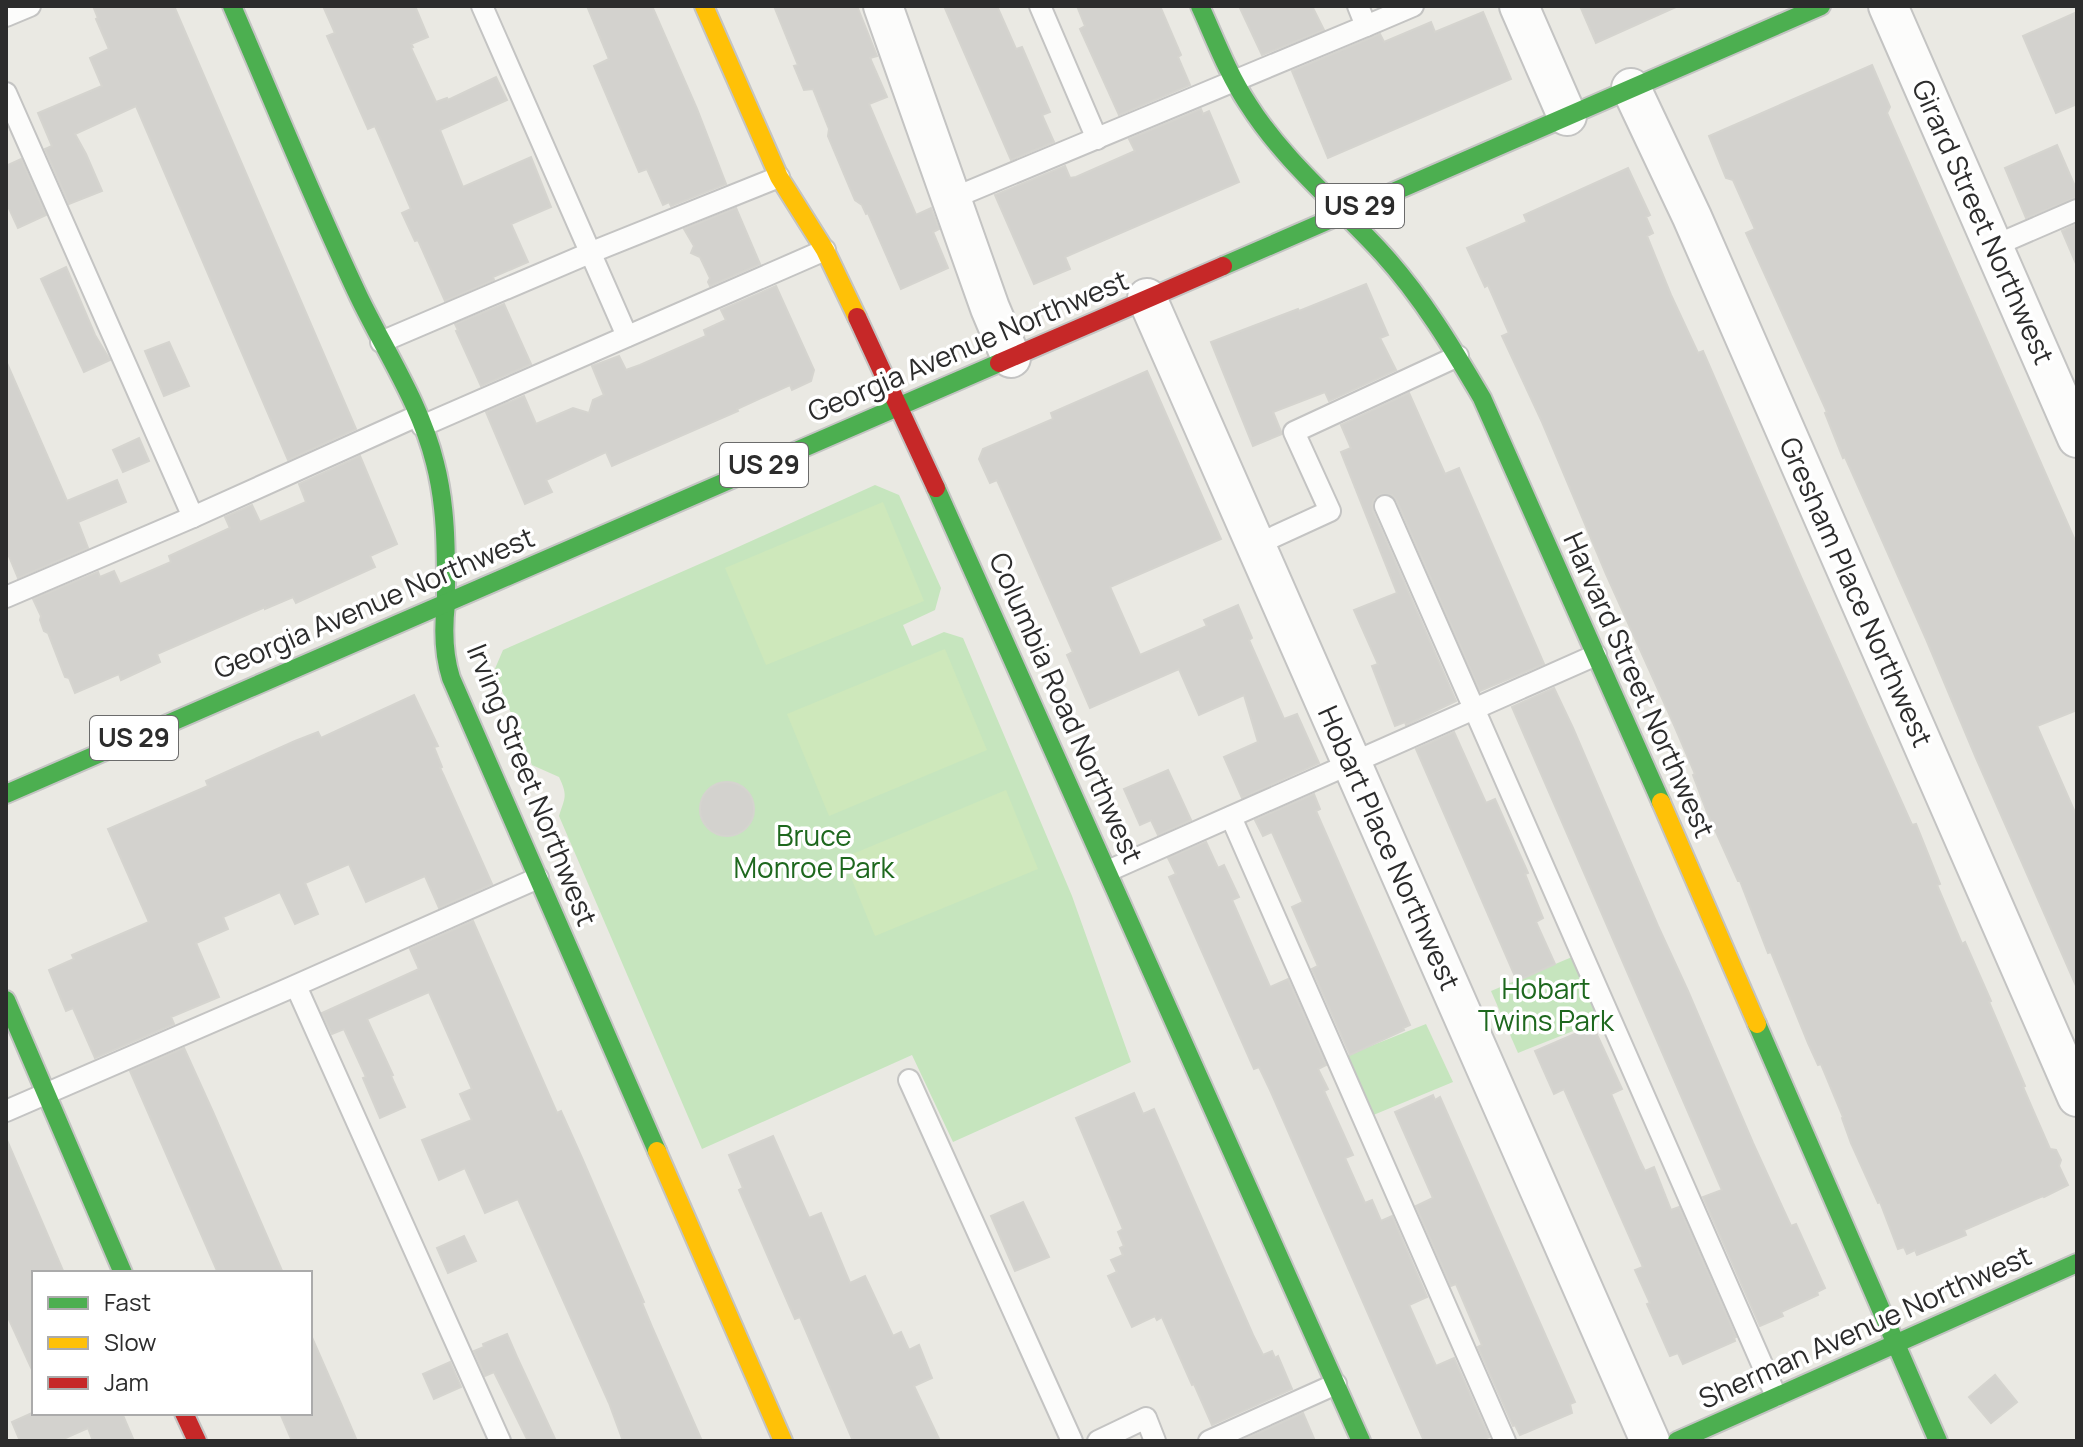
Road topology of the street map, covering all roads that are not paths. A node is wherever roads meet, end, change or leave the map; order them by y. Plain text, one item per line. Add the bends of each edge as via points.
1 (30, 6) edge
2 (232, 6) edge
3 (482, 6) edge
4 (704, 6) edge
5 (883, 6) edge
6 (1040, 6) edge
7 (1200, 6) edge
8 (1358, 6) edge
9 (1413, 6) edge
10 (1519, 6) edge
11 (1821, 6) edge
12 (1888, 6) edge
13 (6, 16) edge
14 (1366, 26) junction
15 (1234, 82) junction
16 (1631, 88) junction
17 (6, 93) edge
18 (1567, 116) junction
19 (1097, 139) junction
20 (779, 177) junction
21 (951, 199) junction
22 (2077, 210) edge
23 (1342, 214) junction
24 (1994, 246) junction
25 (825, 250) junction
26 (592, 252) junction
27 (1147, 298) junction
28 (627, 336) junction
29 (381, 342) junction
30 (1458, 356) junction
31 (1011, 358) junction
32 (899, 406) junction
33 (420, 421) junction
34 (2077, 438) edge
35 (1385, 506) dead end
36 (193, 517) junction
37 (1256, 545) junction
38 (6, 597) edge
39 (446, 603) junction
40 (1596, 655) junction
41 (1473, 710) junction
42 (1352, 763) junction
43 (6, 794) edge
44 (1231, 817) junction
45 (1108, 871) junction
46 (538, 878) junction
47 (296, 986) junction
48 (6, 1000) edge
49 (909, 1080) dead end
50 (45, 1094) junction
51 (2077, 1097) edge
52 (6, 1111) edge
53 (2077, 1263) edge
54 (122, 1271) edge
55 (1896, 1344) junction
56 (1336, 1384) junction
57 (1776, 1396) junction
58 (185, 1415) edge
59 (197, 1441) edge
60 (500, 1441) edge
61 (783, 1441) edge
62 (1072, 1441) edge
63 (1098, 1441) edge
64 (1155, 1441) edge
65 (1209, 1441) edge
66 (1361, 1441) edge
67 (1505, 1441) edge
68 (1650, 1441) edge
69 (1677, 1441) edge
70 (1938, 1441) edge

1 - 13 lane
2 - 29 main road, Irving Street Northwest
3 - 26 lane
4 - 20 main road, Columbia Road Northwest
5 - 21 street
6 - 19 lane
7 - 15 main road, Harvard Street Northwest
8 - 14 lane
9 - 14 lane
10 - 18 street
11 - 16 main road, Georgia Avenue Northwest / US 29
12 - 24 street, Girard Street Northwest
14 - 15 lane
15 - 19 lane
15 - 23 main road, Harvard Street Northwest via 1270,135
16 - 18 main road, Georgia Avenue Northwest / US 29
16 - 51 street, Gresham Place Northwest
17 - 36 lane
18 - 23 main road, Georgia Avenue Northwest / US 29
19 - 21 lane
20 - 25 main road, Columbia Road Northwest
20 - 26 lane
21 - 31 street
22 - 24 lane
23 - 27 main road, Georgia Avenue Northwest / US 29
23 - 30 main road, Harvard Street Northwest via 1410,285
24 - 34 street, Girard Street Northwest
25 - 28 lane
25 - 32 main road, Columbia Road Northwest
26 - 28 lane
26 - 29 lane
27 - 31 main road, Georgia Avenue Northwest / US 29
27 - 37 street, Hobart Place Northwest
28 - 33 lane
29 - 33 main road, Irving Street Northwest
30 - 37 lane via 1294,432 1330,511
30 - 40 main road, Harvard Street Northwest via 1486,407
31 - 32 main road, Georgia Avenue Northwest / US 29
32 - 39 main road, Georgia Avenue Northwest / US 29
32 - 45 main road, Columbia Road Northwest
33 - 36 lane
33 - 39 main road, Irving Street Northwest via 442,497
35 - 41 lane
36 - 38 lane
37 - 42 street, Hobart Place Northwest
39 - 43 main road, Georgia Avenue Northwest / US 29
39 - 46 main road, Irving Street Northwest via 443,638 449,672
40 - 41 lane
40 - 55 main road, Harvard Street Northwest
41 - 42 lane
41 - 57 lane
42 - 44 lane
42 - 68 street, Hobart Place Northwest
44 - 45 lane
44 - 67 lane
45 - 56 main road, Columbia Road Northwest
46 - 47 lane
46 - 61 main road, Irving Street Northwest
47 - 50 lane
47 - 60 lane
48 - 50 main road
49 - 62 lane
50 - 52 lane
50 - 54 main road
53 - 55 main road, Sherman Avenue Northwest
55 - 57 main road, Sherman Avenue Northwest
55 - 70 main road, Harvard Street Northwest
56 - 65 lane
56 - 66 main road, Columbia Road Northwest
57 - 69 main road, Sherman Avenue Northwest
58 - 59 main road
63 - 64 lane via 1146,1418

